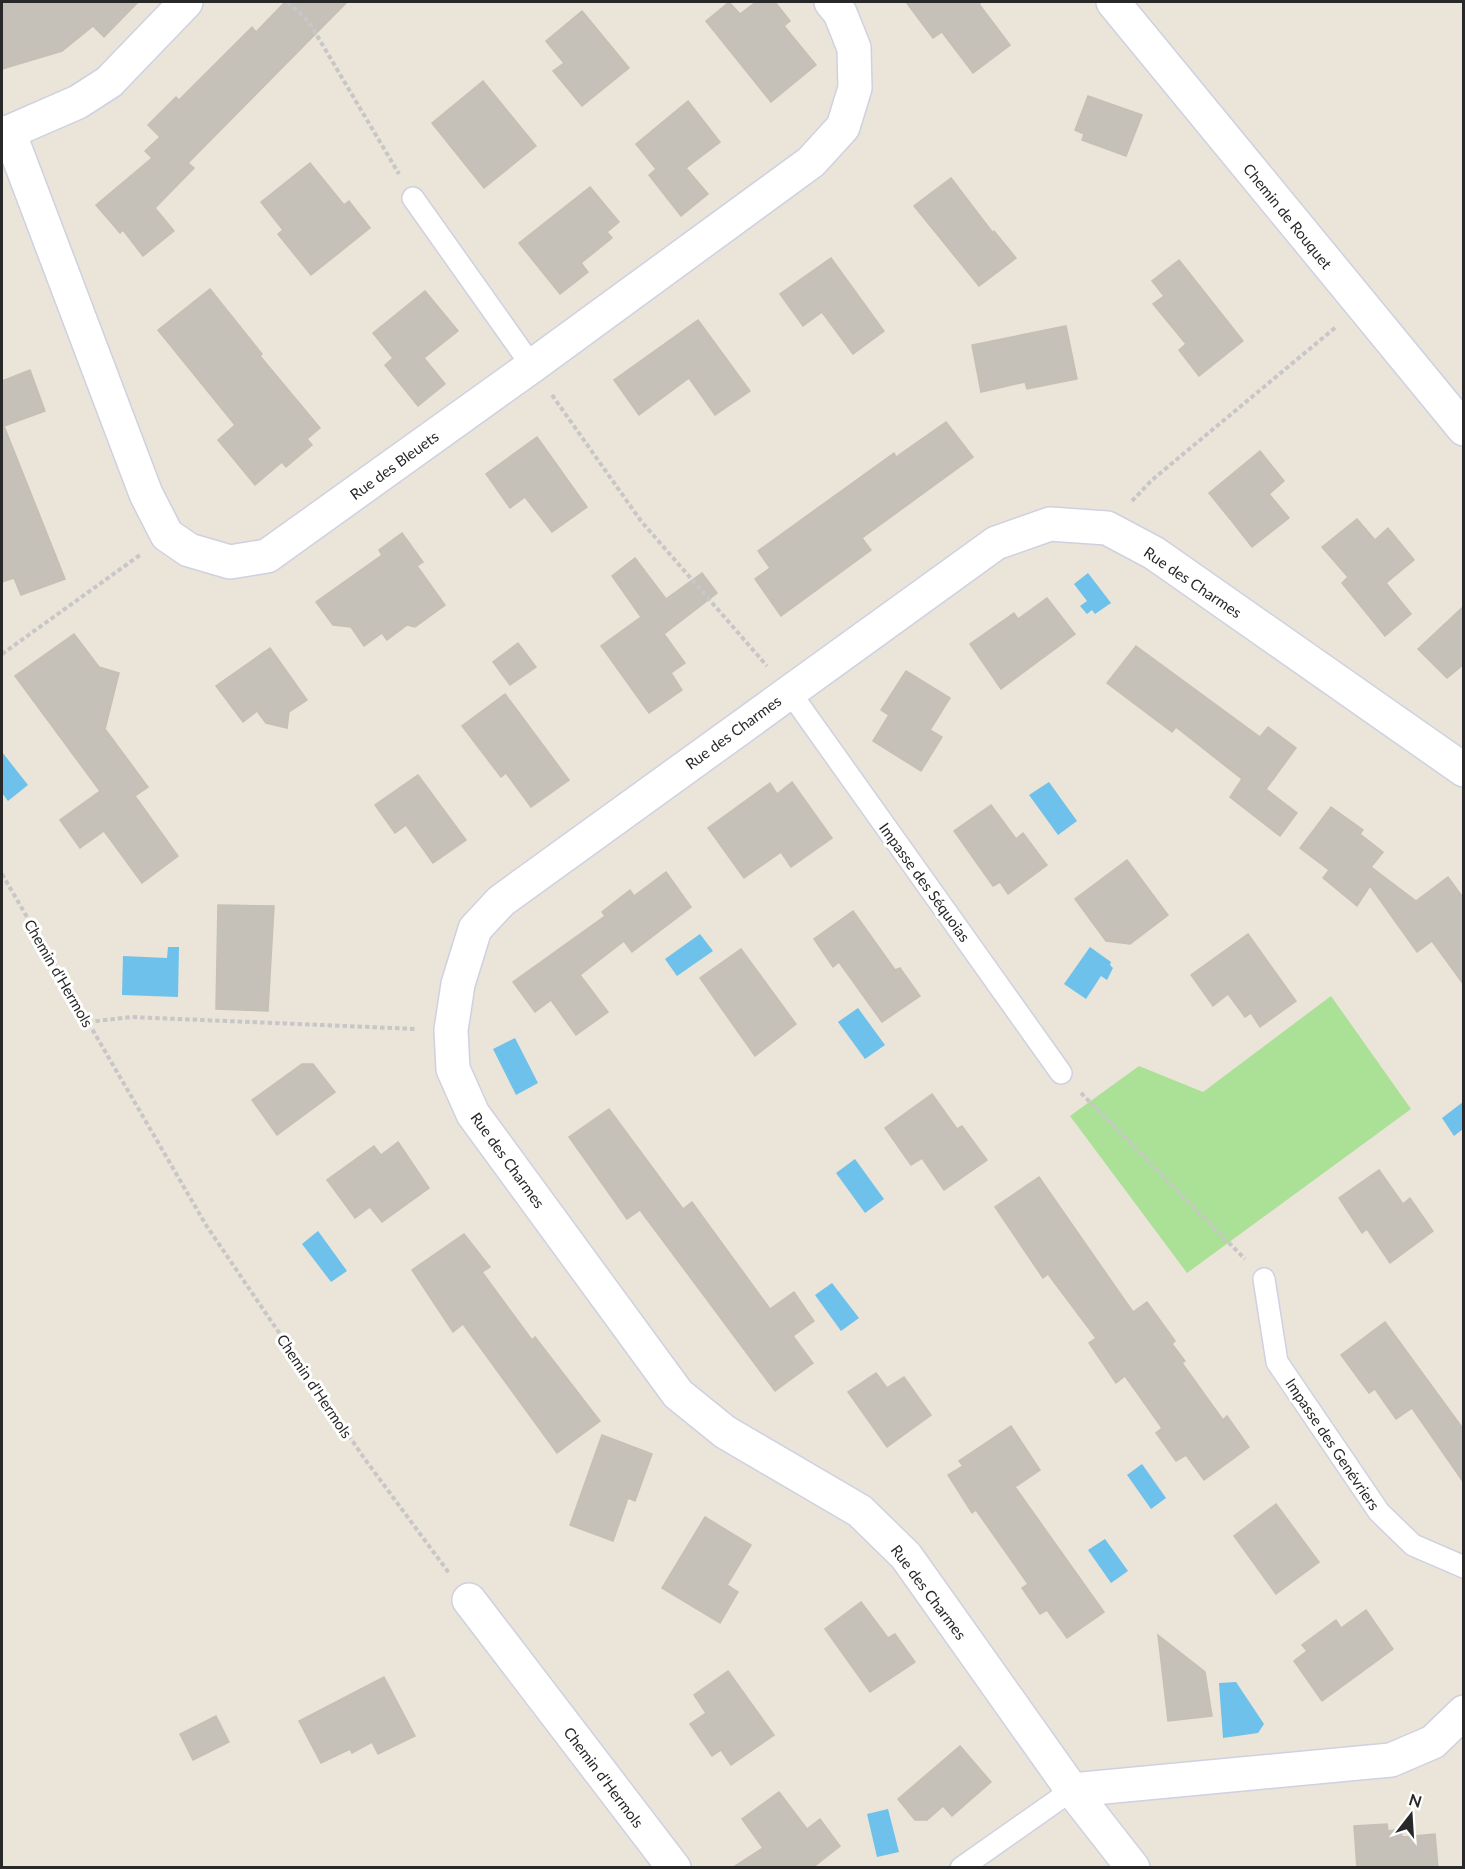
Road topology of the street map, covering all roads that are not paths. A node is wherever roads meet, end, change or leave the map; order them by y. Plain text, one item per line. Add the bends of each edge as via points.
1 (186, 2) edge
2 (831, 2) edge
3 (1113, 2) edge
4 (5, 133) edge
5 (413, 198) road end
6 (532, 366) junction
7 (1464, 429) edge
8 (789, 691) junction
9 (1464, 770) edge
10 (1061, 1073) road end
11 (1264, 1279) road end
12 (1464, 1567) edge
13 (469, 1600) road end
14 (1464, 1712) edge
15 (1072, 1790) junction
16 (674, 1868) edge
17 (961, 1868) edge
18 (1133, 1868) edge

1 - 4 street via 109,82 78,102
2 - 6 street, Rue des Bleuets via 840,13 854,48 855,88 843,127 811,162
3 - 7 street, Chemin de Rouquet
4 - 6 street, Rue des Bleuets via 146,494 167,535 189,550 230,562 267,556
5 - 6 lane
8 - 9 street, Rue des Charmes via 996,543 1050,524 1107,528 1154,553
8 - 10 lane, Impasse des Séquoias
8 - 15 street, Rue des Charmes via 501,901 475,929 458,984 451,1030 453,1069 473,1114 678,1394 725,1432 860,1511 906,1556
11 - 12 lane, Impasse des Genévriers via 1277,1362 1379,1512 1413,1545
13 - 16 street, Chemin d'Hermols
14 - 15 street via 1433,1742 1391,1760
15 - 17 lane
15 - 18 street, Rue des Charmes

